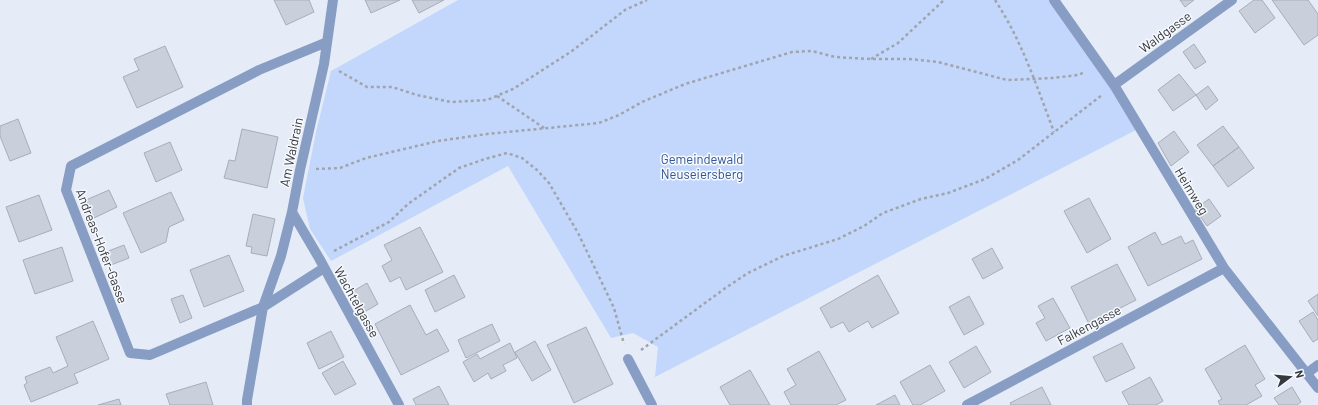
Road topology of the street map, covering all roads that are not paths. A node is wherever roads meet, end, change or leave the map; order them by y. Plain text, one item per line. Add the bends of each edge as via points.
1 (333, 0) edge
2 (1054, 0) edge
3 (1232, 0) edge
4 (326, 42) junction
5 (1114, 85) junction
6 (292, 212) junction
7 (324, 268) junction
8 (1224, 268) junction
9 (263, 307) junction
10 (628, 359) road end
11 (1318, 365) edge
12 (1306, 374) junction
13 (1318, 388) edge
14 (247, 405) edge
15 (399, 405) edge
16 (652, 405) edge
17 (966, 405) edge

1 - 4 street, Am Waldrain
2 - 5 street, Heimweg
3 - 5 street, Waldgasse
4 - 6 street, Am Waldrain via 324,64
4 - 9 street, Andreas-Hofer-Gasse via 259,70 71,166 66,190 130,353 150,355
5 - 8 street, Heimweg
6 - 7 street, Wachtelgasse
6 - 9 street, Am Waldrain via 281,256
7 - 9 street, Andreas-Hofer-Gasse
7 - 15 street, Wachtelgasse
8 - 12 street, Heimweg
8 - 17 street, Falkengasse
9 - 14 street, Am Waldrain
10 - 16 street
11 - 12 street
12 - 13 street, Heimweg

